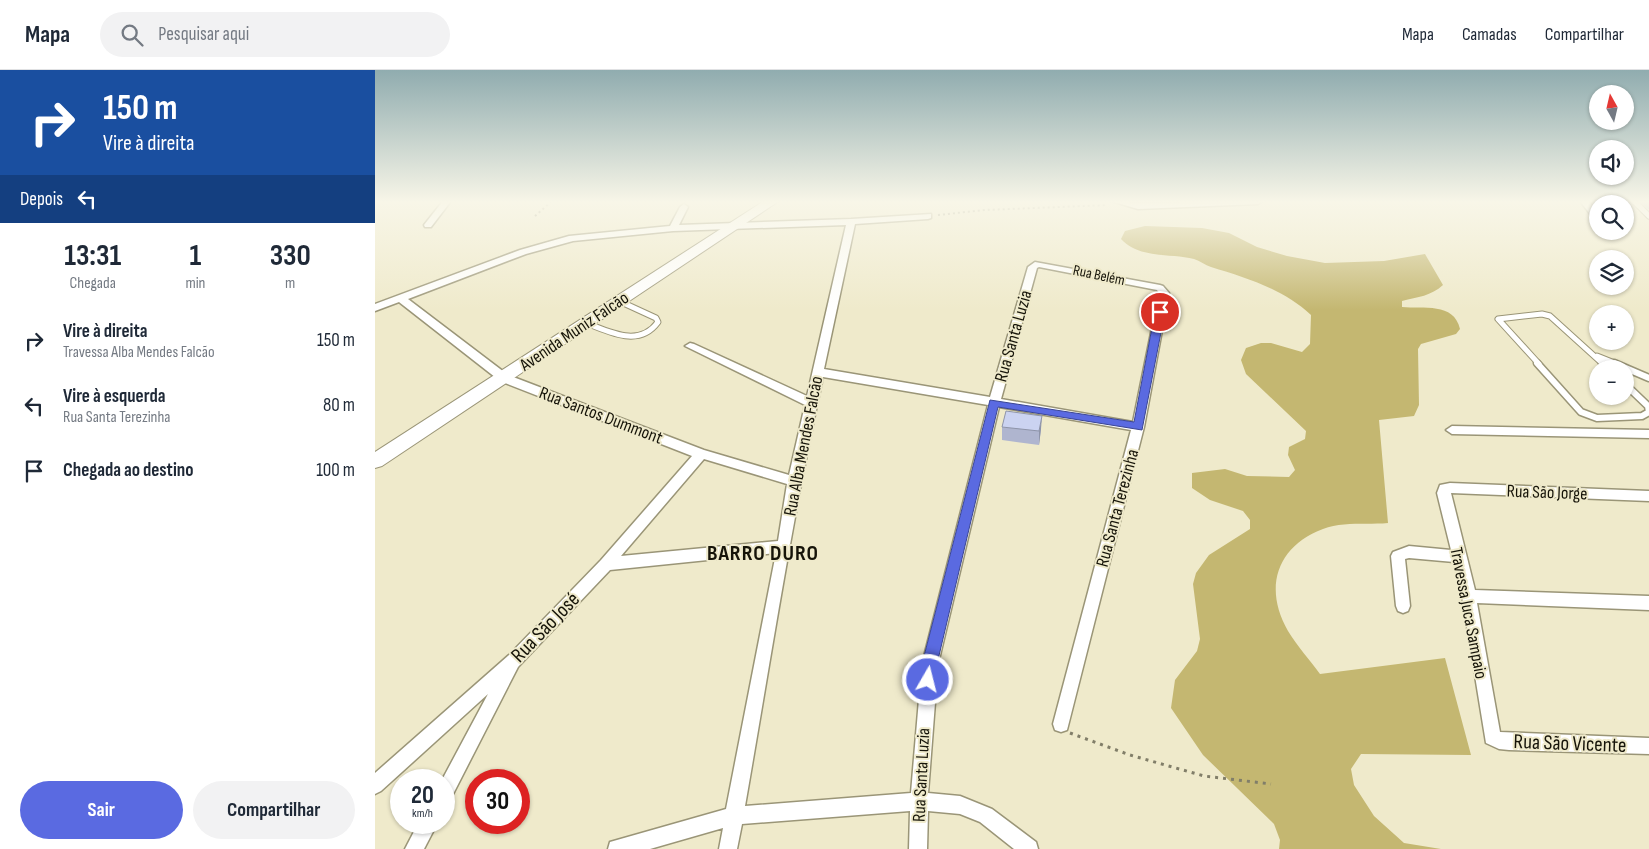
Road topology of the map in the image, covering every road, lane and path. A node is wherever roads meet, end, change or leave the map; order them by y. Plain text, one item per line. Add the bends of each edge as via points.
1 (579, 237) edge
2 (714, 237) edge
3 (848, 237) edge
4 (1034, 265) joint
5 (1163, 290) joint
6 (400, 298) junction
7 (619, 301) junction
8 (375, 308) edge
9 (586, 323) junction
10 (690, 346) dead end
11 (1592, 354) junction
12 (1598, 360) edge
13 (819, 372) junction
14 (504, 378) junction
15 (1649, 378) edge
16 (1634, 393) edge
17 (811, 403) junction
18 (994, 403) junction
19 (1139, 427) junction
20 (1452, 430) dead end
21 (1649, 434) edge
22 (701, 454) junction
23 (375, 461) edge
24 (794, 480) junction
25 (1445, 489) joint
26 (1649, 496) edge
27 (784, 546) junction
28 (1459, 557) junction
29 (606, 564) junction
30 (1469, 596) junction
31 (1649, 603) edge
32 (1403, 606) dead end
33 (515, 660) junction
34 (1061, 724) joint
35 (1492, 737) joint
36 (1649, 746) edge
37 (455, 773) edge
38 (1271, 784) dead end
39 (375, 785) edge
40 (919, 801) junction
41 (734, 816) junction
42 (423, 834) edge
43 (415, 849) edge
44 (617, 849) edge
45 (728, 849) edge
46 (918, 849) edge
47 (1029, 849) edge

1 - 6 street via 523,252
2 - 7 main road, Avenida Muniz Falcão
3 - 13 street, Rua Alba Mendes Falcão
4 - 5 street, Rua Belém via 1068,269
4 - 18 street, Rua Santa Luzia
5 - 19 street, Rua Santa Terezinha
6 - 8 street
6 - 14 street, Rua Santos Dummont
7 - 9 main road, Avenida Muniz Falcão
7 - 9 lane via 656,318 658,322 642,336 627,338
9 - 14 main road, Avenida Muniz Falcão
10 - 17 street
11 - 12 lane
11 - 15 lane
11 - 16 lane via 1550,316 1498,319 1581,412 1597,418 1642,416 1649,412 1648,406
13 - 17 street, Rua Alba Mendes Falcão
13 - 18 street
14 - 22 street, Rua Santos Dummont
14 - 23 main road, Avenida Muniz Falcão
17 - 24 street, Rua Alba Mendes Falcão
18 - 19 street
18 - 40 street, Rua Santa Luzia via 930,664
19 - 34 street, Rua Santa Terezinha
20 - 21 street
22 - 24 street, Rua Santos Dummont
22 - 29 street, Rua São José
24 - 27 street, Rua Alba Mendes Falcão
25 - 26 street, Rua São Jorge
25 - 28 street, Travessa Juca Sampaio
27 - 29 street
27 - 41 street, Rua Alba Mendes Falcão
28 - 30 street, Travessa Juca Sampaio
28 - 32 street via 1409,552 1398,556
29 - 33 street, Rua São José
30 - 31 street
30 - 35 street, Travessa Juca Sampaio
33 - 37 street
33 - 39 street, Rua São José
34 - 38 path via 1076,736 1204,776
35 - 36 street, Rua São Vicente via 1509,742
40 - 41 street
40 - 46 street, Rua Santa Luzia
40 - 47 street via 960,805 986,815
41 - 44 street
41 - 45 street, Rua Alba Mendes Falcão
42 - 43 street

